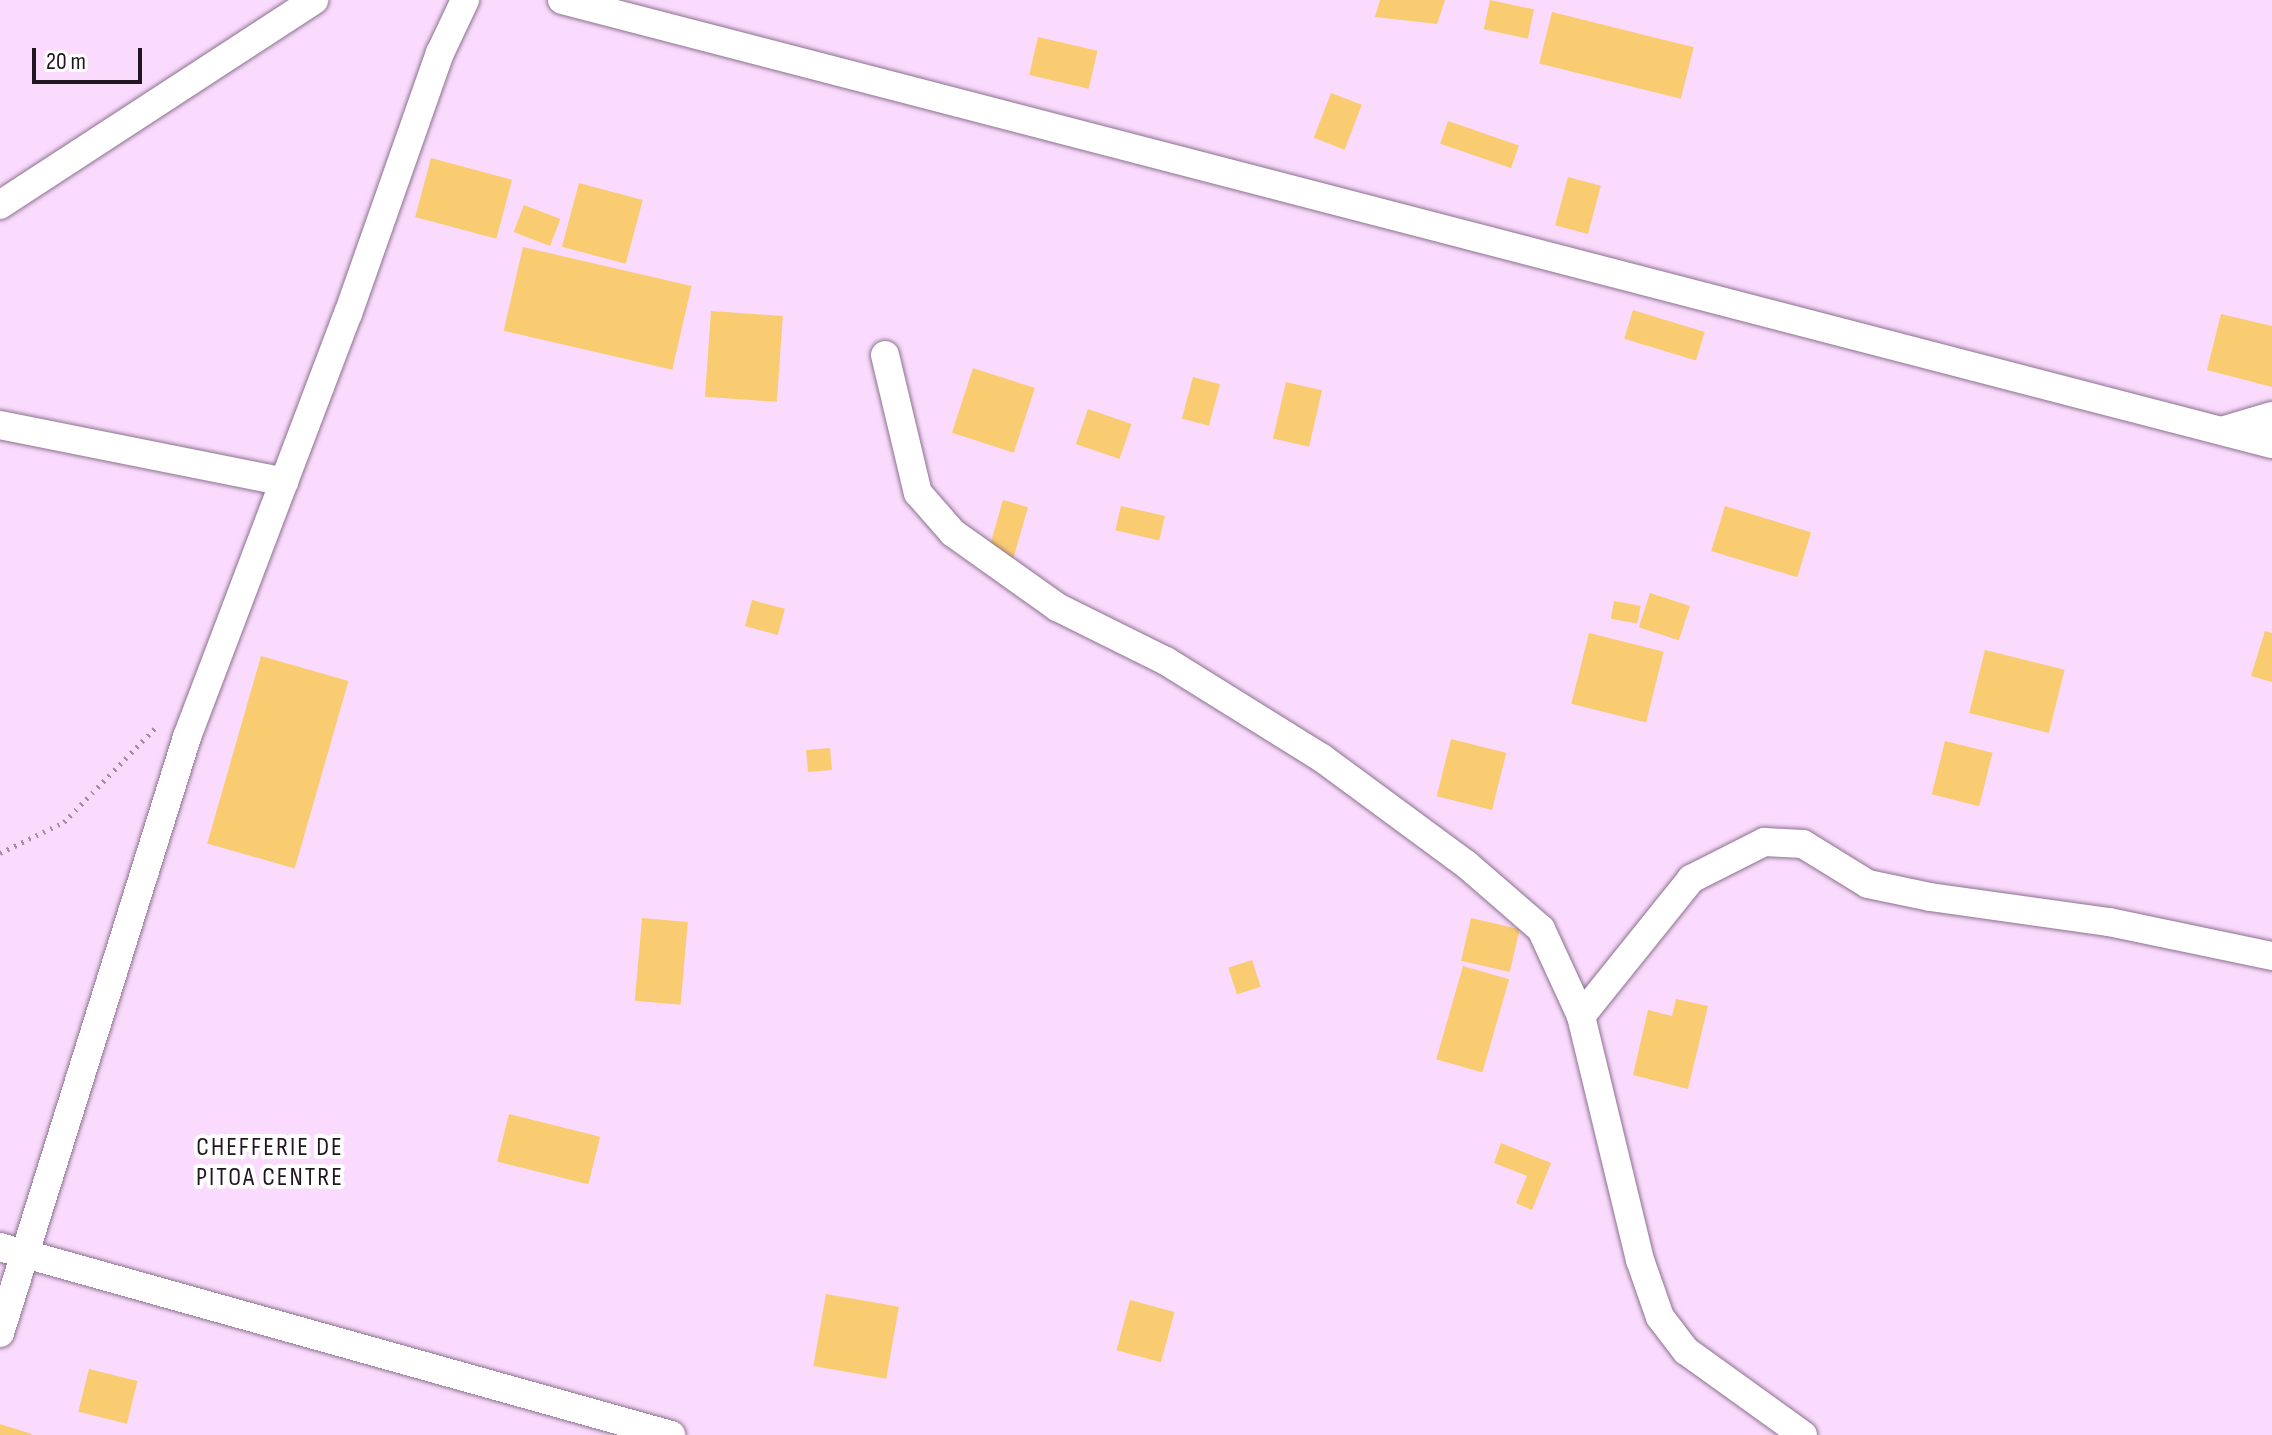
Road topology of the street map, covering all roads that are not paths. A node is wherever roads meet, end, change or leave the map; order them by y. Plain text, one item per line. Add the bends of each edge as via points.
1 (314, 0) edge
2 (465, 0) edge
3 (562, 0) edge
4 (0, 205) edge
5 (885, 355) dead end
6 (2272, 416) edge
7 (0, 425) edge
8 (2224, 430) junction
9 (2272, 444) edge
10 (284, 482) junction
11 (2272, 956) edge
12 (1581, 1016) junction
13 (12, 1251) edge
14 (0, 1333) edge
15 (671, 1435) edge
16 (1803, 1435) edge

1 - 4 street
2 - 10 street via 434,67
3 - 8 street
5 - 12 street via 918,493 953,533 1057,607 1166,661 1322,758 1466,864 1541,929
6 - 8 street
7 - 10 street
8 - 9 street
10 - 13 street via 187,737
11 - 12 street via 2109,922 1868,884 1803,844 1764,842 1691,879
12 - 16 street via 1640,1260 1660,1317 1686,1351
13 - 14 street
13 - 15 street

